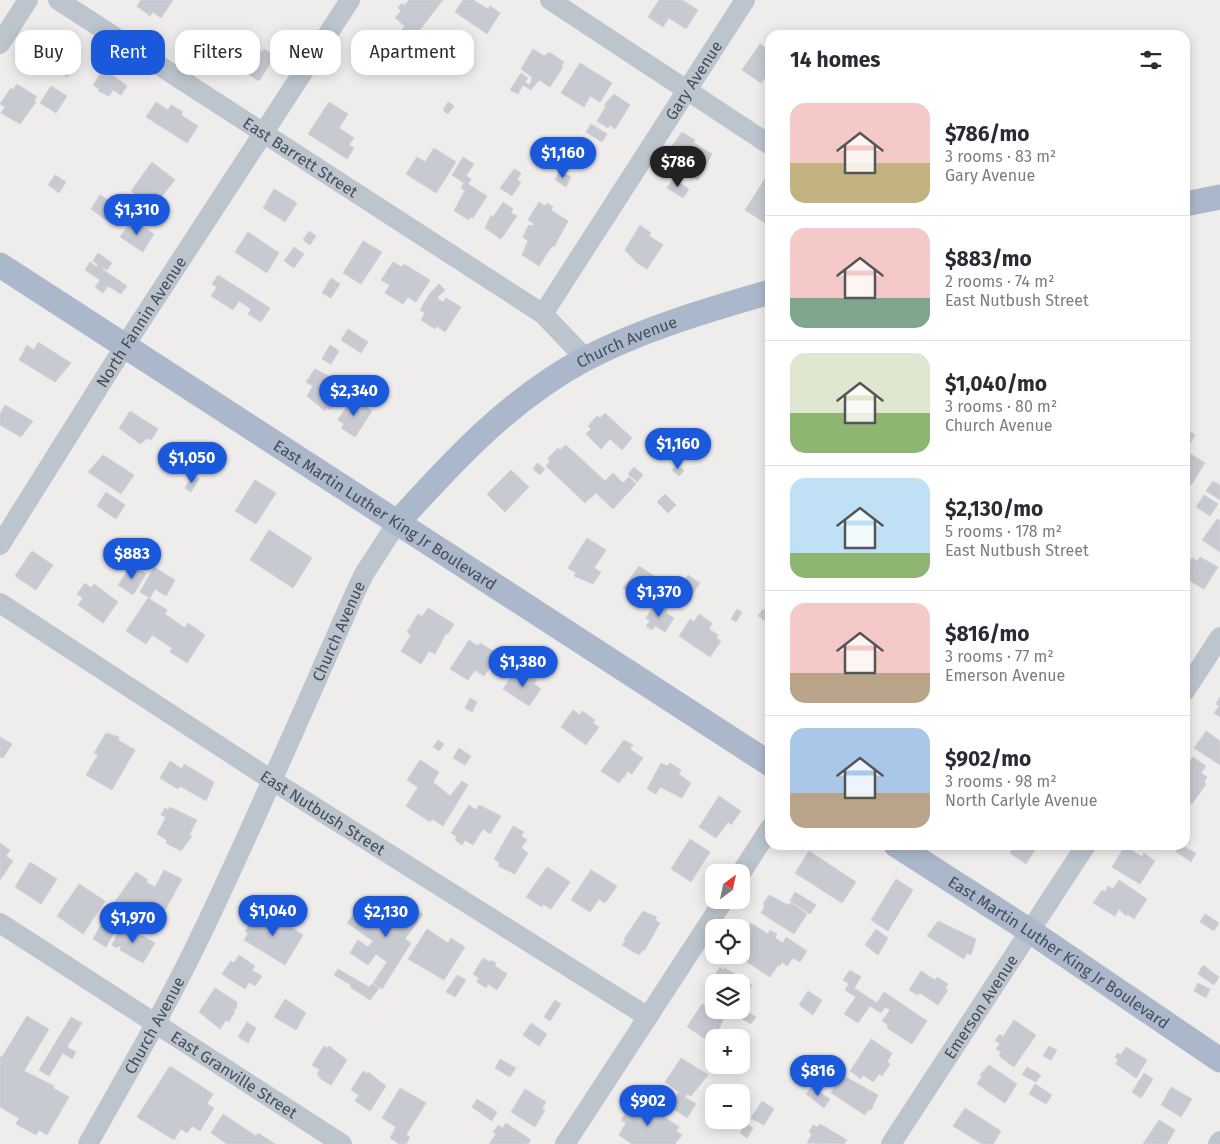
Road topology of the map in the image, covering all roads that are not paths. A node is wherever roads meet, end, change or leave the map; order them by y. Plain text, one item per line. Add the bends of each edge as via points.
1 (28, 0) edge
2 (58, 0) edge
3 (350, 0) edge
4 (550, 0) edge
5 (745, 0) edge
6 (0, 44) edge
7 (688, 90) junction
8 (265, 134) junction
9 (765, 142) edge
10 (1220, 197) edge
11 (1190, 203) edge
12 (0, 266) edge
13 (765, 294) edge
14 (543, 314) junction
15 (124, 347) junction
16 (586, 359) junction
17 (397, 523) junction
18 (0, 545) edge
19 (0, 603) edge
20 (1220, 637) edge
21 (1190, 683) edge
22 (765, 761) edge
23 (273, 781) junction
24 (765, 836) edge
25 (904, 850) edge
26 (1083, 850) edge
27 (747, 864) edge
28 (718, 909) edge
29 (0, 922) edge
30 (1030, 931) junction
31 (648, 1017) junction
32 (156, 1024) junction
33 (1220, 1060) edge
34 (1220, 1141) edge
35 (88, 1144) edge
36 (342, 1144) edge
37 (566, 1144) edge
38 (891, 1144) edge
39 (1218, 1144) edge

1 - 6 street
2 - 8 street, East Barrett Street
3 - 8 street, North Fannin Avenue
4 - 7 street
5 - 7 street, Gary Avenue
7 - 9 street
7 - 14 street, Gary Avenue
8 - 14 street, East Barrett Street
8 - 15 street, North Fannin Avenue
10 - 11 main road
12 - 15 main road, East Martin Luther King Jr Boulevard
13 - 16 main road, Church Avenue via 648,332
14 - 16 street, East Barrett Street
15 - 17 main road, East Martin Luther King Jr Boulevard
15 - 18 street, North Fannin Avenue
16 - 17 main road, Church Avenue via 540,387 484,432
17 - 22 main road, East Martin Luther King Jr Boulevard
17 - 23 street, Church Avenue via 354,594
19 - 23 street, East Nutbush Street
20 - 21 street
23 - 31 street, East Nutbush Street
23 - 32 street, Church Avenue
24 - 27 street
25 - 30 main road, East Martin Luther King Jr Boulevard
26 - 30 street, Emerson Avenue
28 - 31 street
29 - 32 street, East Granville Street
30 - 33 main road, East Martin Luther King Jr Boulevard
30 - 38 street, Emerson Avenue
31 - 37 street
32 - 35 street, Church Avenue
32 - 36 street, East Granville Street
34 - 39 street

